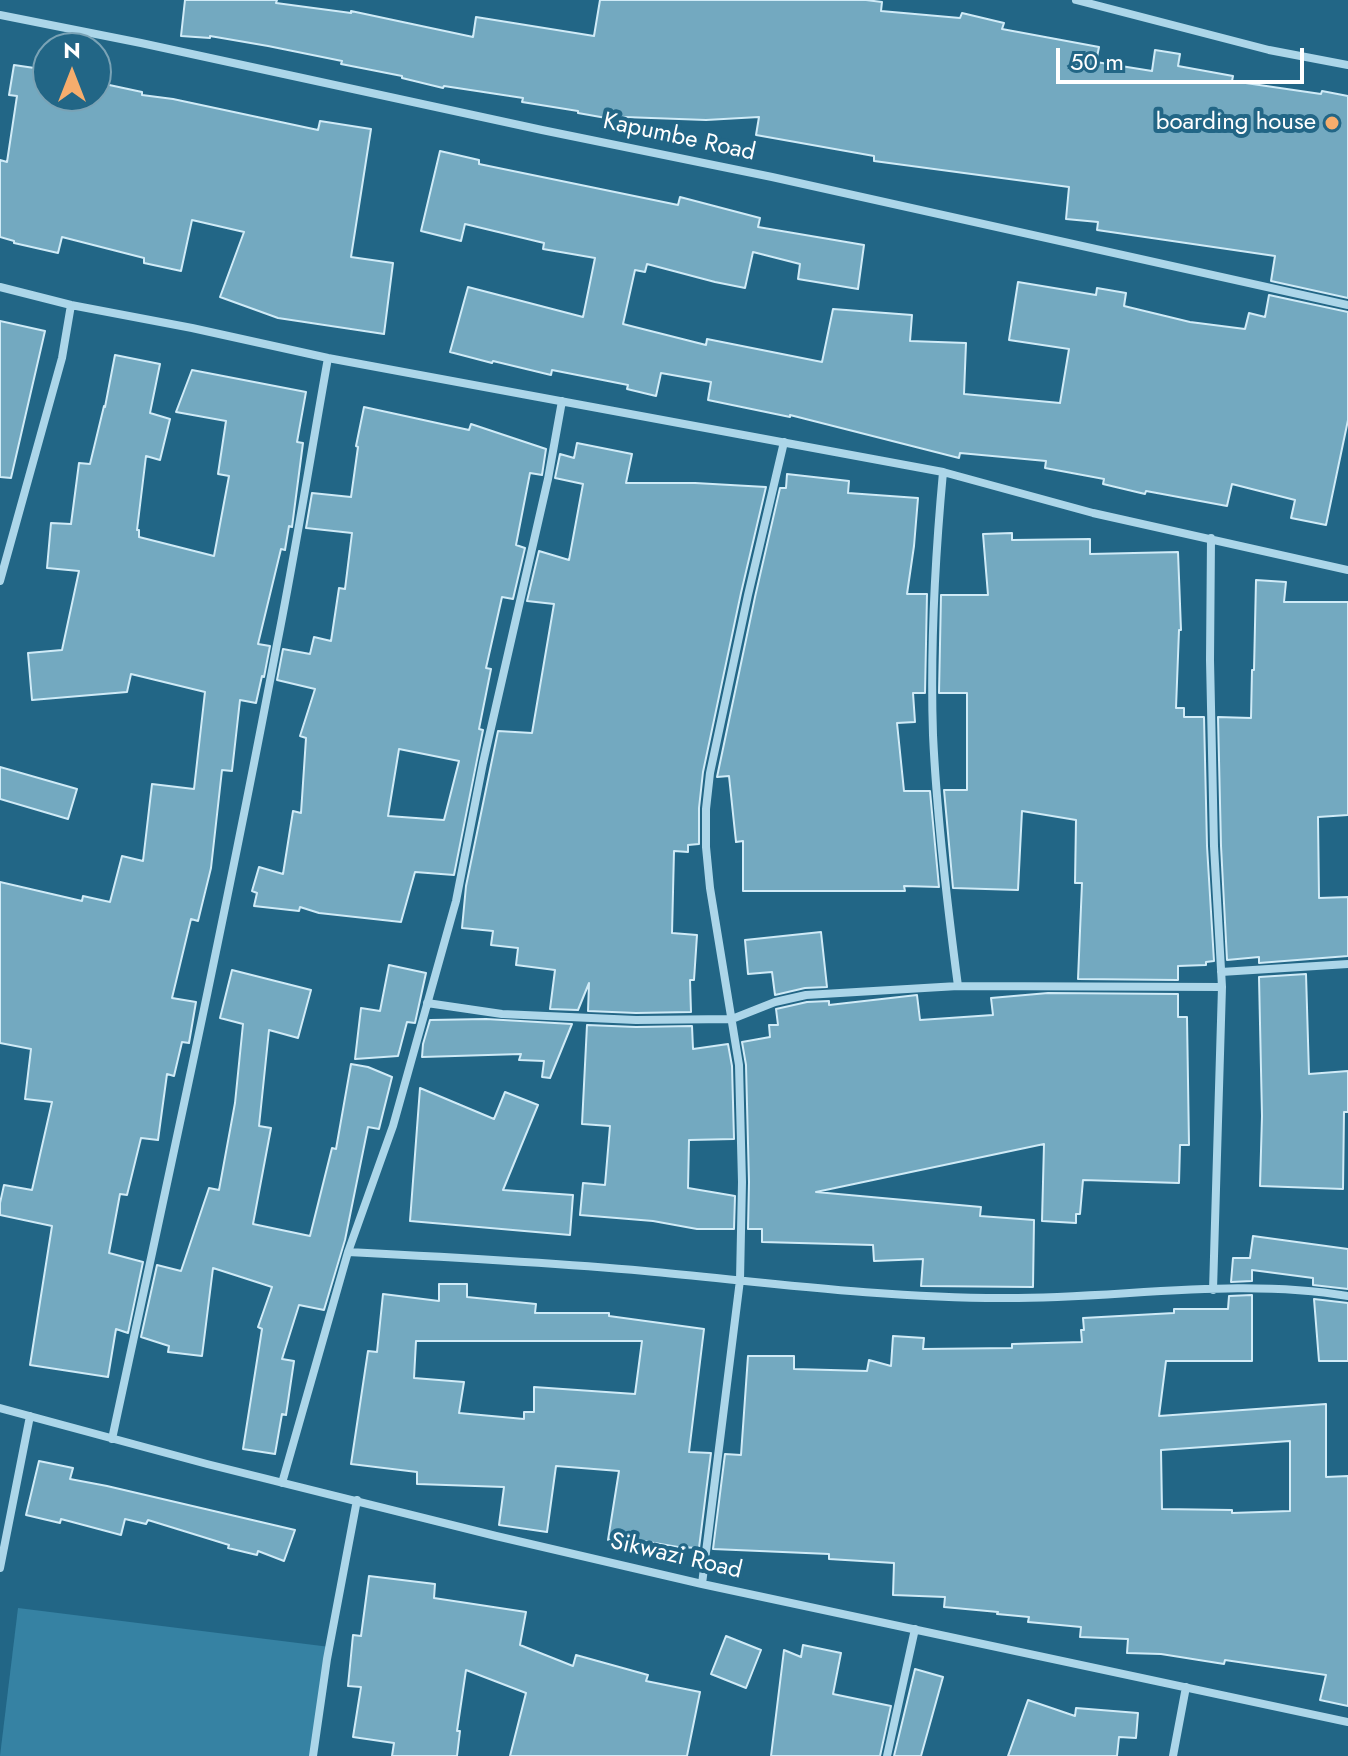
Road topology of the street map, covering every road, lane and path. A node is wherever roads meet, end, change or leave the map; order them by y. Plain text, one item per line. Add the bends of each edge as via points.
1 (1076, 0) edge
2 (0, 15) edge
3 (1348, 65) edge
4 (0, 287) edge
5 (71, 305) junction
6 (1348, 305) edge
7 (328, 358) junction
8 (562, 401) junction
9 (784, 442) junction
10 (943, 472) junction
11 (1211, 538) junction
12 (1348, 570) edge
13 (0, 581) edge
14 (1348, 964) edge
15 (1221, 972) junction
16 (958, 986) junction
17 (1222, 987) junction
18 (427, 1003) junction
19 (732, 1019) junction
20 (348, 1252) junction
21 (740, 1280) junction
22 (1213, 1290) junction
23 (1348, 1296) edge
24 (0, 1408) edge
25 (30, 1416) junction
26 (112, 1439) junction
27 (282, 1483) junction
28 (357, 1500) junction
29 (0, 1568) edge
30 (702, 1584) junction
31 (915, 1629) junction
32 (1186, 1687) junction
33 (1348, 1722) edge
34 (313, 1756) edge
35 (887, 1756) edge
36 (1173, 1756) edge

1 - 3 street
2 - 6 street, Kapumbe Road
4 - 5 street
5 - 7 street
5 - 13 street via 62,358
7 - 8 street
7 - 26 street via 275,658
8 - 9 street
8 - 18 street via 456,901
9 - 10 street
9 - 19 street via 706,809 710,888
10 - 11 street
10 - 16 street via 933,736 943,877
11 - 12 street
11 - 15 street via 1214,846
14 - 15 street
15 - 17 street
16 - 17 street
16 - 19 street via 806,995
17 - 22 street
18 - 19 street via 502,1014
18 - 20 street via 393,1126
19 - 21 street via 741,1100
20 - 21 street
20 - 27 street
21 - 22 street via 1003,1298
21 - 30 street
22 - 23 street
24 - 25 street, Sikwazi Road
25 - 26 street, Sikwazi Road
25 - 29 street
26 - 27 street, Sikwazi Road
27 - 28 street, Sikwazi Road
28 - 30 street, Sikwazi Road
28 - 34 street
30 - 31 street, Sikwazi Road
31 - 32 street, Sikwazi Road
31 - 35 street
32 - 33 street, Sikwazi Road
32 - 36 street

